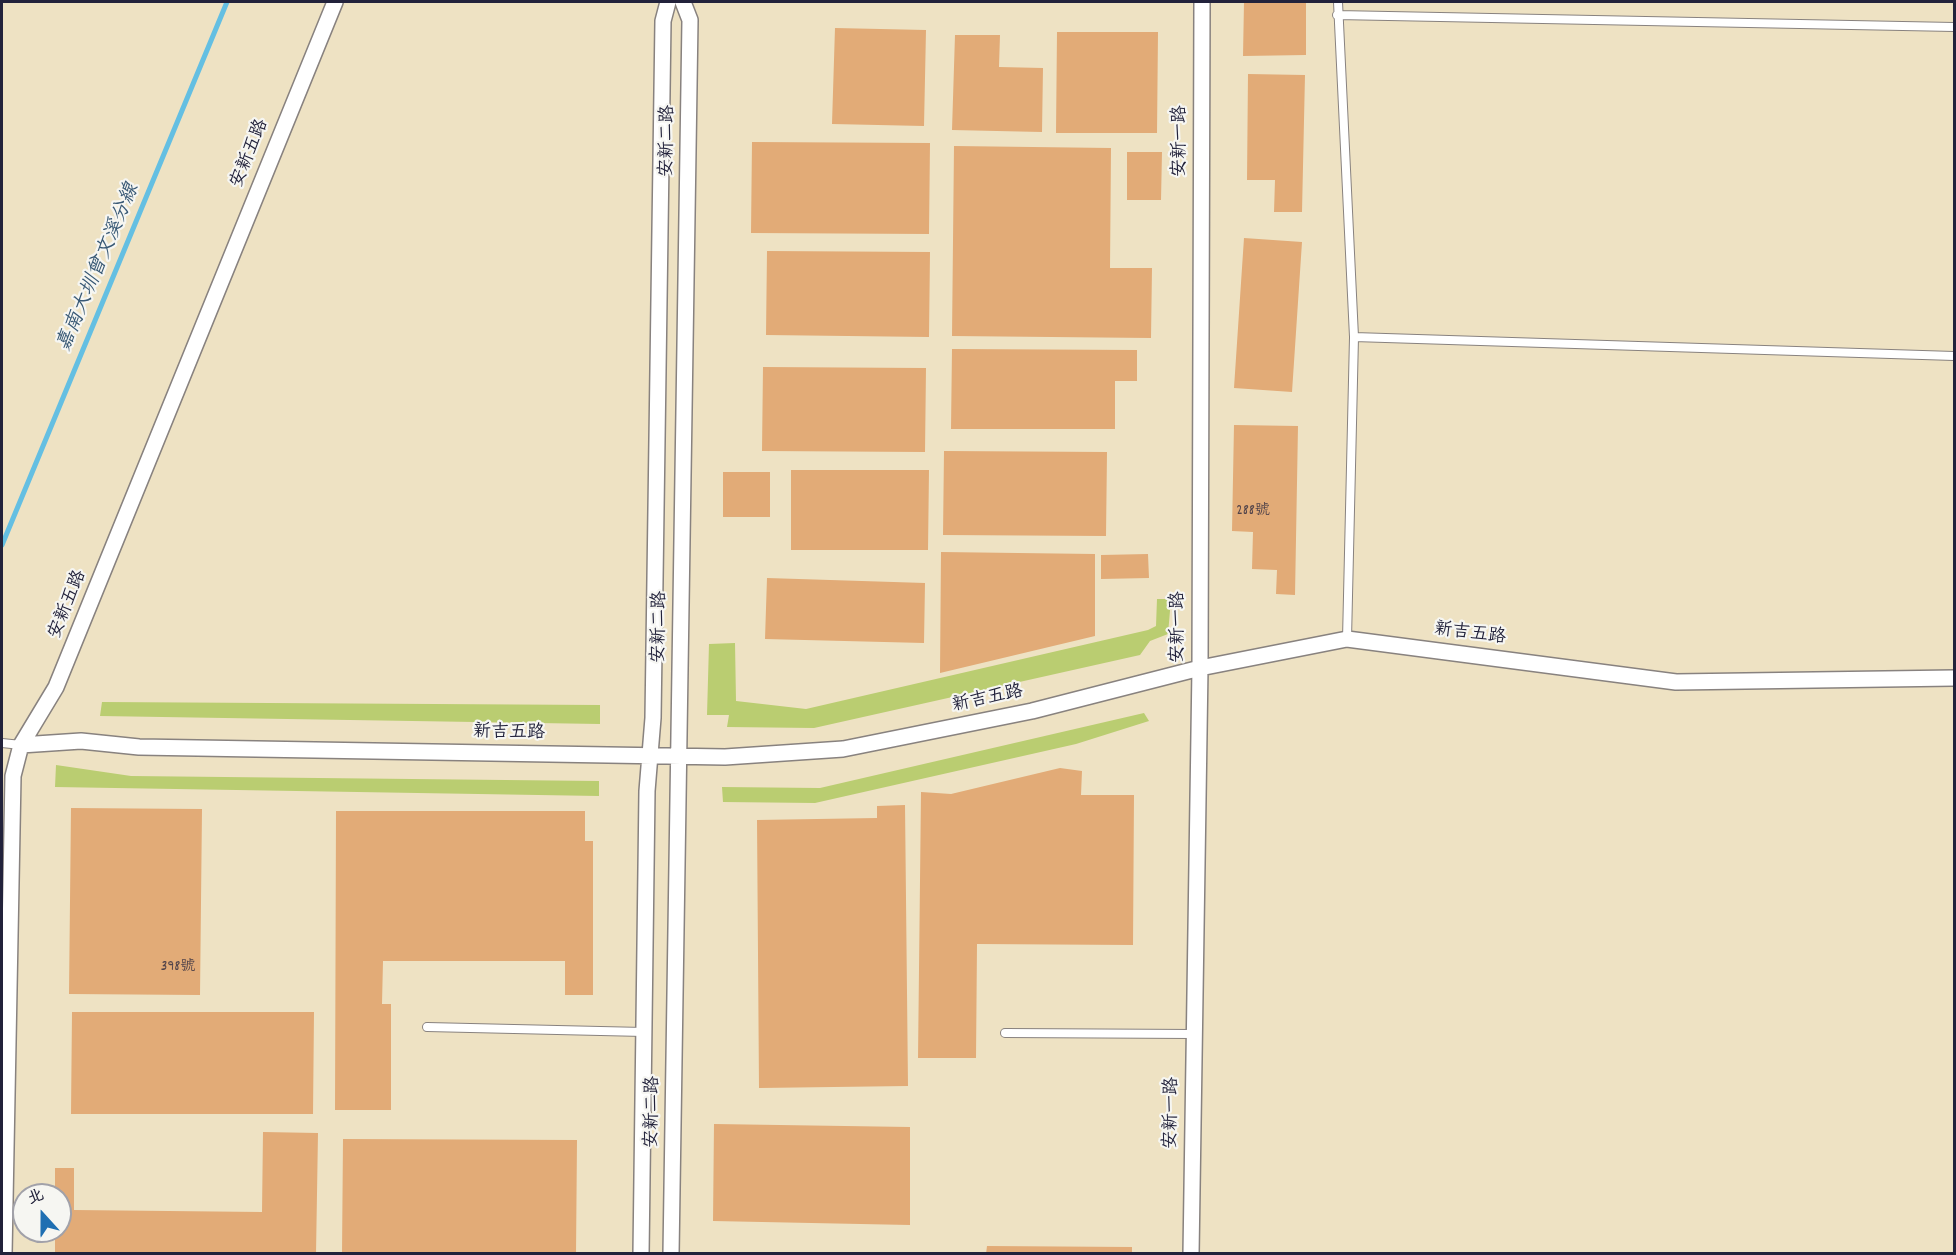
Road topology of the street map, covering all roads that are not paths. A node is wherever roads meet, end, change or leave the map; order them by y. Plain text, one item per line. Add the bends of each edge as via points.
1 (335, 2) edge
2 (668, 2) edge
3 (683, 2) edge
4 (1202, 2) edge
5 (1338, 2) edge
6 (1337, 15) junction
7 (1954, 27) edge
8 (1353, 337) junction
9 (1954, 357) edge
10 (1347, 639) junction
11 (1200, 668) junction
12 (1954, 678) edge
13 (2, 742) edge
14 (21, 745) junction
15 (650, 755) junction
16 (679, 756) junction
17 (427, 1027) dead end
18 (644, 1032) junction
19 (1005, 1033) dead end
20 (1194, 1034) junction
21 (5, 1035) edge
22 (4, 1254) edge
23 (641, 1254) edge
24 (671, 1254) edge
25 (1191, 1254) edge

1 - 14 street, 安新五路 via 56,687
2 - 15 street, 安新二路 via 663,21
3 - 16 street, 安新二路 via 690,20
4 - 11 street, 安新一路
5 - 6 lane
6 - 7 lane
6 - 8 lane
8 - 9 lane
8 - 10 lane
10 - 11 street, 新吉五路
10 - 12 street, 新吉五路 via 1676,682
11 - 16 street, 新吉五路 via 1032,711 843,749
11 - 20 street, 安新一路
13 - 14 lane
14 - 15 street, 新吉五路 via 81,741 139,747
14 - 21 street, 安新五路 via 13,776
15 - 16 street, 新吉五路
15 - 18 street, 安新二路
16 - 24 street, 安新二路
17 - 18 lane
18 - 23 street, 安新二路
19 - 20 lane
20 - 25 street, 安新一路
21 - 22 street, 安新五路

